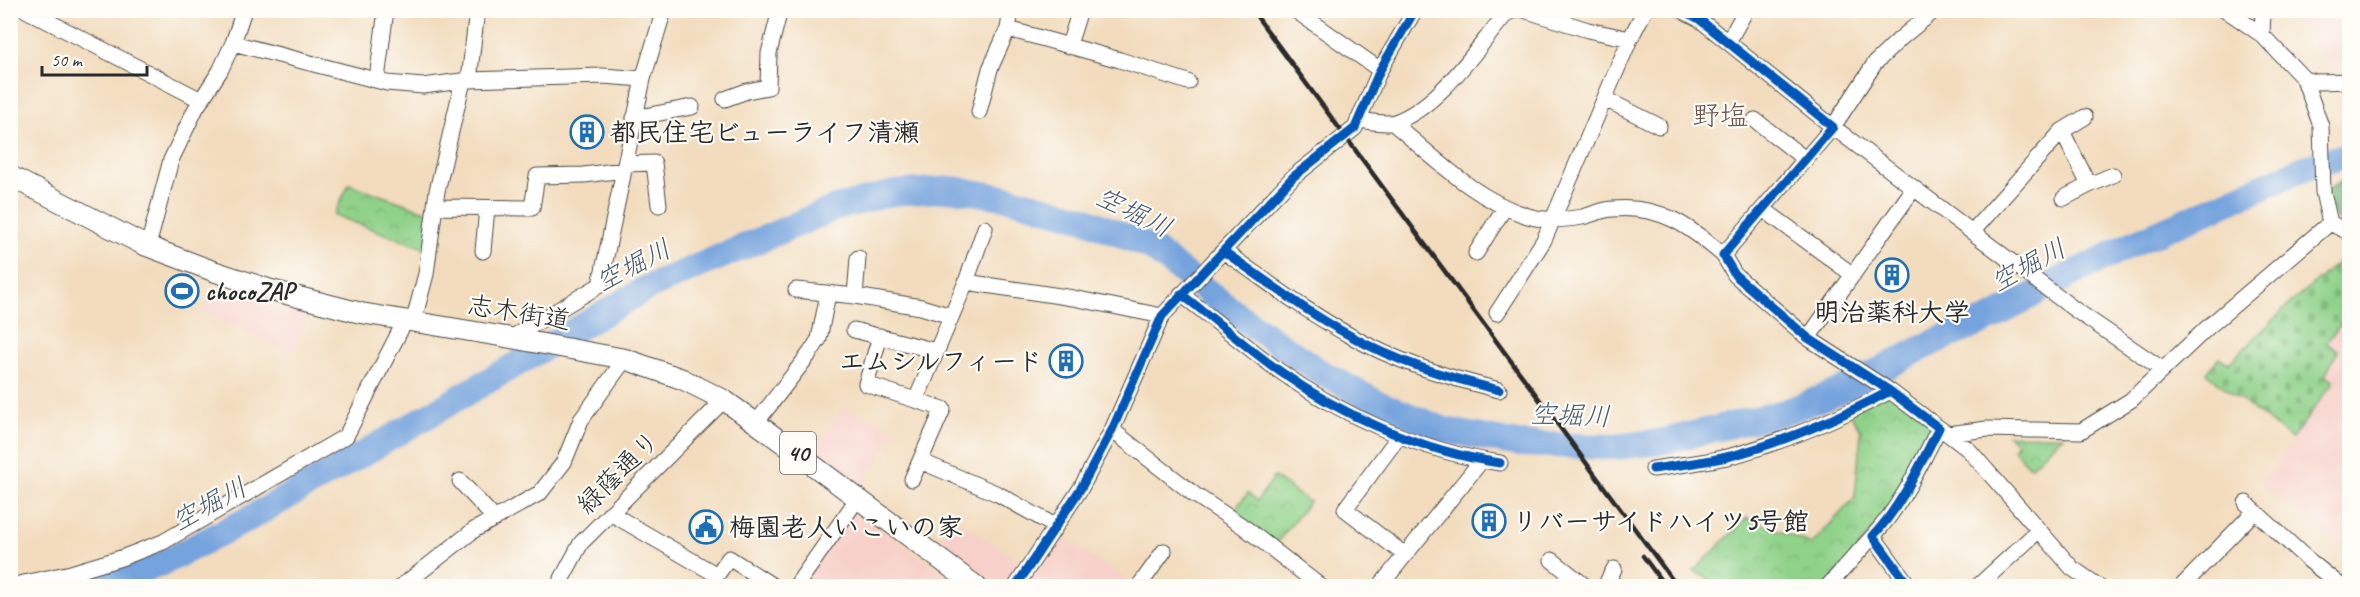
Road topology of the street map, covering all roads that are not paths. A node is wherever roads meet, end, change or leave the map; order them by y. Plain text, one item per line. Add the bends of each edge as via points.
1 (26, 10) edge
2 (244, 10) edge
3 (387, 10) edge
4 (477, 10) edge
5 (664, 10) edge
6 (780, 10) edge
7 (1011, 10) edge
8 (1080, 10) edge
9 (1295, 10) edge
10 (1415, 10) edge
11 (1514, 10) edge
12 (1524, 10) edge
13 (1645, 10) edge
14 (1682, 10) edge
15 (1746, 10) edge
16 (1935, 10) edge
17 (2226, 10) edge
18 (2263, 10) edge
19 (1008, 29) junction
20 (2262, 35) junction
21 (1630, 39) junction
22 (1728, 42) junction
23 (233, 43) junction
24 (1069, 45) junction
25 (1380, 70) junction
26 (377, 79) junction
27 (643, 79) junction
28 (2304, 79) junction
29 (466, 81) junction
30 (2349, 81) edge
31 (1188, 82) dead end
32 (725, 99) dead end
33 (1605, 99) junction
34 (201, 100) junction
35 (692, 107) dead end
36 (979, 112) dead end
37 (2085, 117) dead end
38 (634, 118) junction
39 (1358, 120) junction
40 (1755, 120) dead end
41 (1393, 123) junction
42 (1659, 126) dead end
43 (1833, 127) junction
44 (2062, 132) junction
45 (1806, 160) junction
46 (624, 167) junction
47 (2113, 175) dead end
48 (10, 176) edge
49 (2089, 185) junction
50 (1914, 188) junction
51 (2064, 198) dead end
52 (659, 204) dead end
53 (435, 207) junction
54 (1505, 207) junction
55 (487, 208) junction
56 (1763, 209) junction
57 (1553, 220) junction
58 (2330, 223) junction
59 (985, 228) dead end
60 (1972, 232) junction
61 (2349, 233) edge
62 (144, 245) junction
63 (483, 250) dead end
64 (1223, 251) junction
65 (1476, 253) dead end
66 (1723, 255) junction
67 (858, 258) dead end
68 (1853, 275) junction
69 (966, 282) junction
70 (795, 290) dead end
71 (828, 294) junction
72 (1181, 294) junction
73 (855, 296) junction
74 (1497, 314) dead end
75 (951, 316) junction
76 (1162, 316) junction
77 (409, 322) junction
78 (854, 330) dead end
79 (880, 336) junction
80 (516, 338) junction
81 (1808, 338) junction
82 (936, 351) junction
83 (625, 359) junction
84 (2162, 369) junction
85 (1499, 390) dead end
86 (1888, 390) junction
87 (724, 400) junction
88 (916, 400) junction
89 (756, 423) junction
90 (1112, 430) junction
91 (1944, 431) junction
92 (1399, 436) junction
93 (1482, 460) junction
94 (920, 461) junction
95 (1500, 463) dead end
96 (1653, 469) dead end
97 (912, 479) dead end
98 (460, 481) dead end
99 (858, 498) junction
100 (610, 513) junction
101 (495, 519) junction
102 (1055, 526) junction
103 (2038, 531) junction
104 (1873, 536) junction
105 (1164, 551) dead end
106 (1405, 555) junction
107 (1552, 560) dead end
108 (1614, 569) dead end
109 (19, 585) dead end
110 (402, 586) edge
111 (558, 586) edge
112 (772, 586) edge
113 (796, 586) edge
114 (976, 586) edge
115 (1016, 586) edge
116 (1139, 586) edge
117 (1320, 586) edge
118 (1380, 586) edge
119 (1585, 586) edge
120 (1605, 586) edge
121 (1828, 586) edge
122 (1909, 586) edge
123 (1978, 586) edge
124 (2098, 586) edge
125 (2182, 586) edge
126 (2341, 586) edge

1 - 34 street
2 - 23 street
3 - 26 street
4 - 29 street
5 - 27 street
6 - 32 street via 770,53 768,87
7 - 19 street
8 - 24 street
9 - 25 street
10 - 25 street
11 - 41 street via 1506,14 1464,68 1424,105
12 - 21 street
13 - 21 street
14 - 22 street
15 - 22 street
16 - 43 street via 1875,63
17 - 20 street
18 - 20 street
19 - 24 street
19 - 36 street via 990,69
20 - 28 street
21 - 33 street
22 - 43 street
23 - 26 street
23 - 34 street
24 - 31 street
25 - 39 street
26 - 29 street via 423,86
27 - 29 street via 603,76
27 - 38 street
28 - 30 street
28 - 58 street via 2321,126 2323,192
29 - 53 street
33 - 42 street
33 - 57 street
34 - 62 street via 171,160 151,235
35 - 38 street
37 - 44 street
38 - 46 street
39 - 41 street
39 - 64 street via 1355,128 1293,177
40 - 45 street
41 - 54 street via 1469,186
43 - 45 street
43 - 50 street
44 - 49 street
44 - 60 street
45 - 56 street
46 - 52 street via 654,163
46 - 55 street via 584,175 537,176 532,208
46 - 80 street via 600,285
47 - 49 street
48 - 62 main road, 志木街道 / 40
49 - 51 street
50 - 60 street
50 - 68 street
53 - 55 street
53 - 77 street via 426,274
54 - 57 street via 1530,217
54 - 65 street
55 - 63 street
56 - 66 street
56 - 68 street
57 - 66 street via 1612,208 1640,210 1673,218 1693,229
57 - 74 street
58 - 61 street
58 - 84 street
59 - 69 street
60 - 84 street
62 - 77 main road, 志木街道 / 40 via 271,290
64 - 72 street
64 - 85 street via 1322,319 1374,348 1415,366
66 - 81 street via 1735,275
67 - 73 street
68 - 81 street
69 - 75 street
69 - 76 street
70 - 71 street
71 - 73 street
71 - 89 street via 819,339
72 - 76 street
72 - 92 street via 1280,371 1350,414
73 - 75 street
75 - 82 street
76 - 90 street
77 - 80 main road, 志木街道 / 40
77 - 109 street via 346,436 164,542 71,573
78 - 79 street
79 - 82 street
79 - 88 street via 866,384
80 - 83 main road, 志木街道 / 40
81 - 86 street
82 - 88 street
83 - 87 main road, 志木街道 / 40 via 682,379
83 - 101 street via 581,420 564,462 540,493
84 - 91 street via 2131,400 2081,430
86 - 91 street
86 - 96 street via 1802,434 1728,456
87 - 89 main road, 志木街道 / 40
87 - 100 street, 緑蔭通り
88 - 94 street via 943,409
89 - 99 main road, 志木街道 / 40
90 - 102 street
90 - 117 street
91 - 103 street via 1969,450
91 - 104 street
92 - 93 street
92 - 106 street via 1345,509
93 - 95 street
93 - 106 street
94 - 97 street
94 - 102 street via 999,494
98 - 101 street
99 - 113 street
99 - 114 main road, 志木街道 / 40
100 - 111 street, 緑蔭通り via 580,543
100 - 112 street via 717,575 729,558
101 - 110 street via 474,530
102 - 115 street
103 - 123 street
103 - 124 street via 2072,568
104 - 121 street
104 - 122 street
105 - 116 street
106 - 118 street
107 - 119 street
108 - 120 street
125 - 126 street via 2250,507

